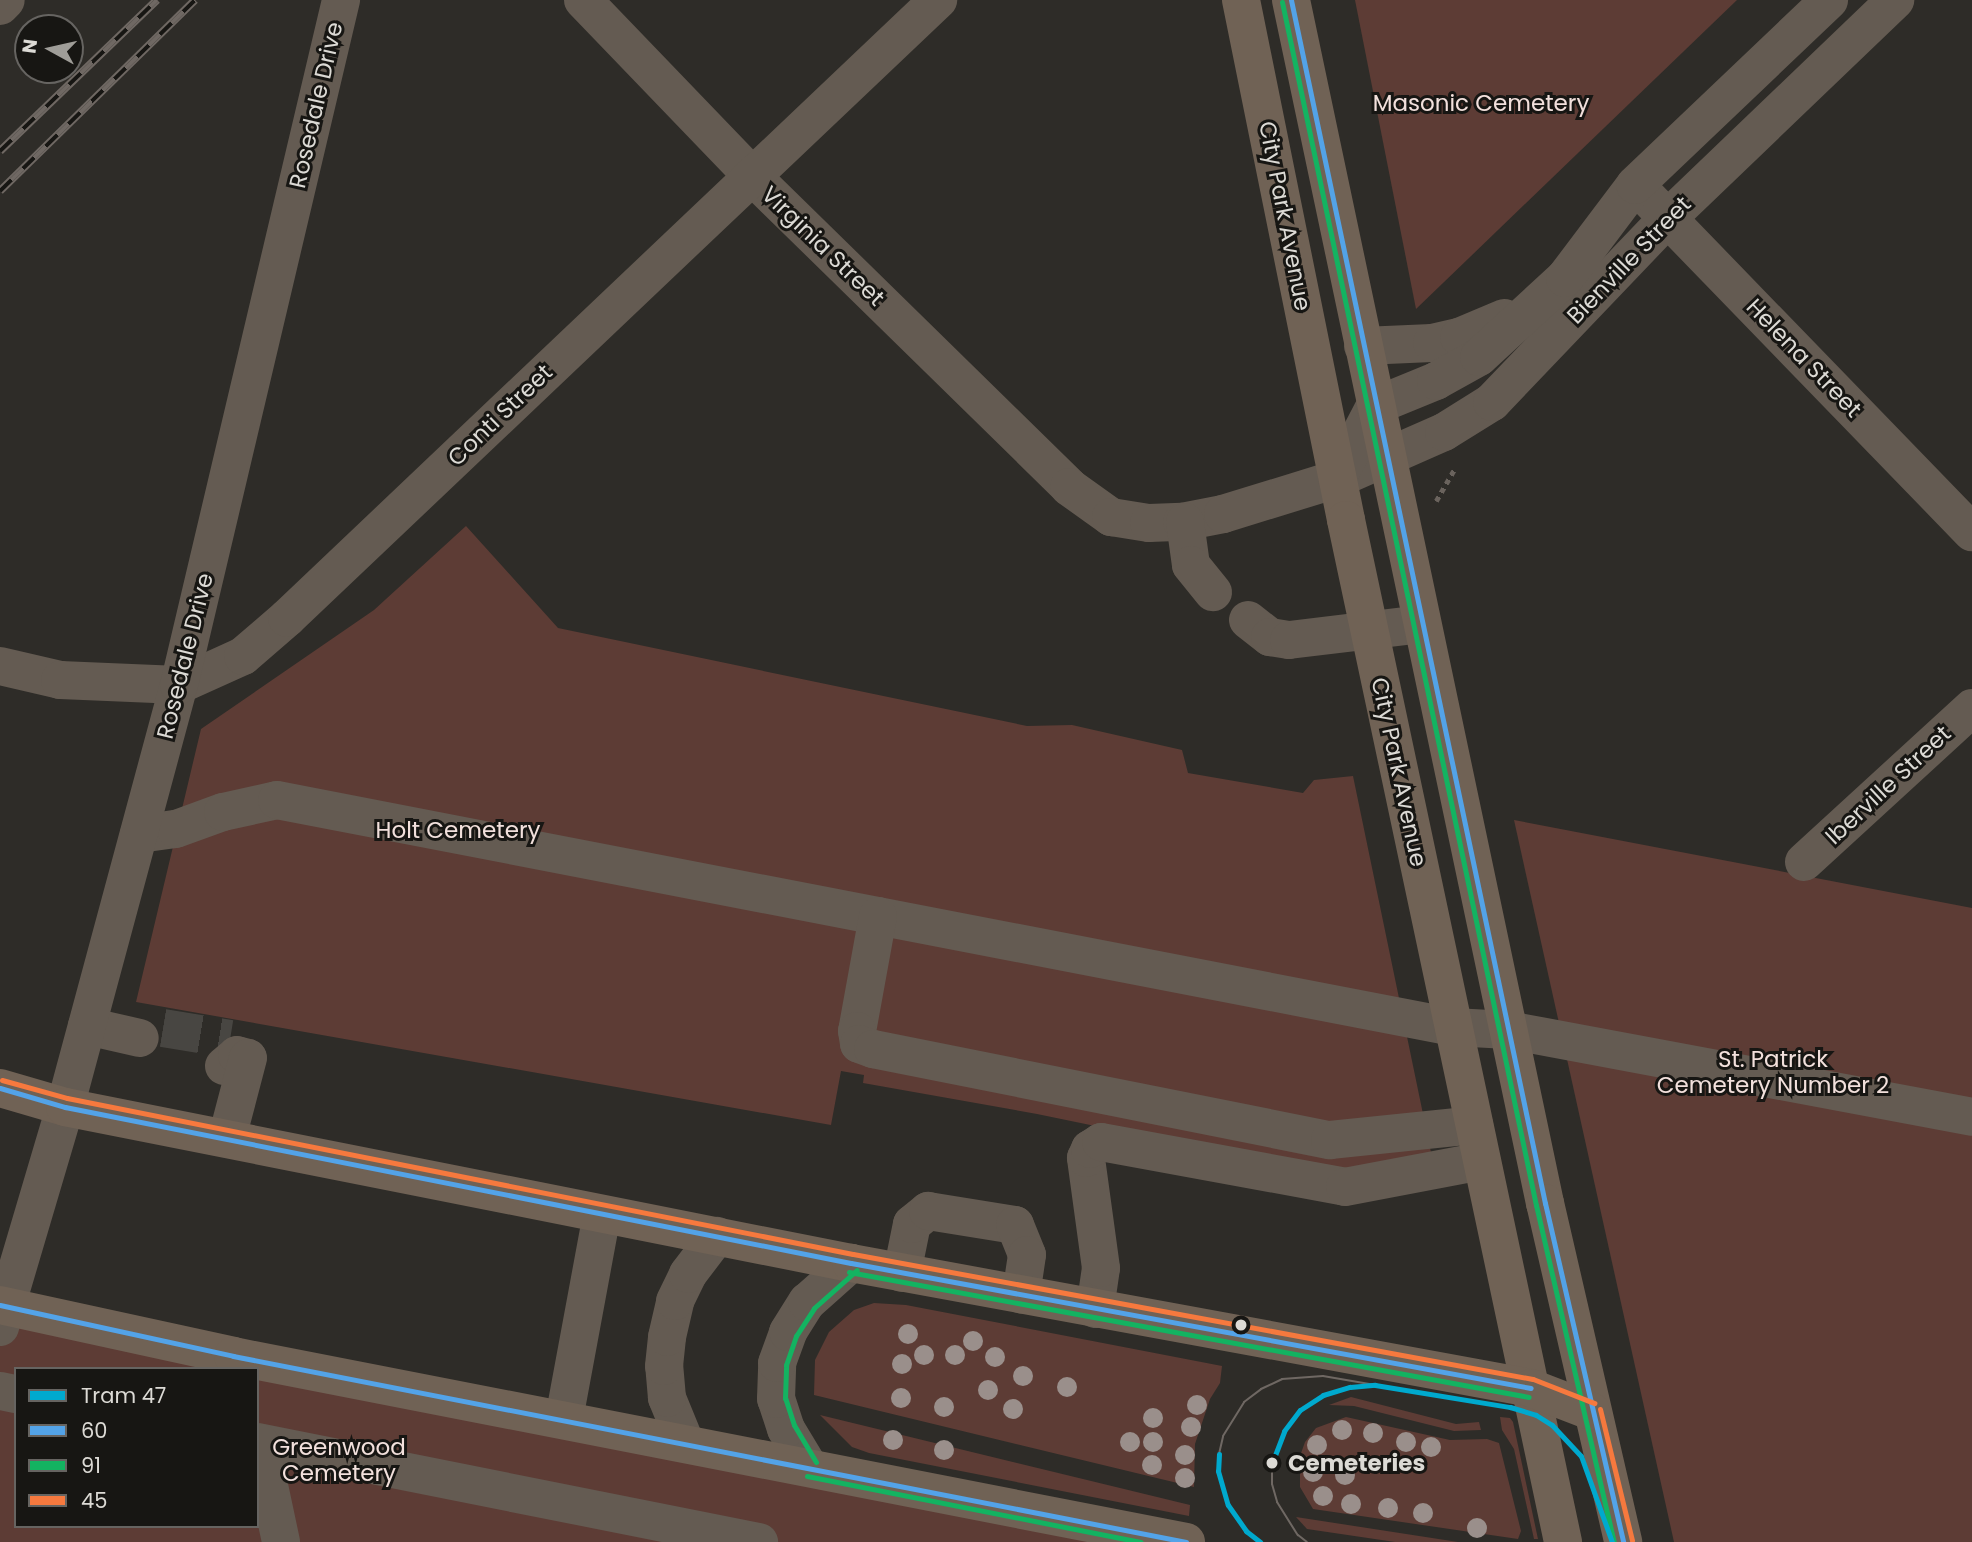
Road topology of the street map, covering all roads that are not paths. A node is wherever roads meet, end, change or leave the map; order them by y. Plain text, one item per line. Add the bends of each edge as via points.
1 (6, 0) edge
2 (341, 0) edge
3 (583, 0) edge
4 (938, 0) edge
5 (1241, 0) edge
6 (1291, 0) edge
7 (1895, 0) edge
8 (1815, 5) edge
9 (0, 6) edge
10 (754, 178) junction
11 (1634, 185) junction
12 (1668, 218) junction
13 (1565, 278) junction
14 (1363, 346) junction
15 (1375, 406) junction
16 (1387, 460) junction
17 (1337, 479) junction
18 (1069, 487) joint
19 (1185, 522) junction
20 (1972, 532) edge
21 (1213, 592) dead end
22 (1248, 620) dead end
23 (1421, 624) junction
24 (1370, 631) junction
25 (0, 666) edge
26 (179, 685) junction
27 (1972, 708) edge
28 (139, 834) junction
29 (1804, 862) dead end
30 (878, 916) junction
31 (87, 1026) junction
32 (1453, 1027) junction
33 (1508, 1030) junction
34 (153, 1040) tunnel mouth
35 (230, 1053) dead end
36 (0, 1088) edge
37 (65, 1107) junction
38 (1972, 1117) edge
39 (227, 1138) junction
40 (1478, 1143) junction
41 (602, 1214) junction
42 (716, 1236) junction
43 (851, 1263) junction
44 (902, 1273) junction
45 (1021, 1295) junction
46 (1095, 1309) junction
47 (2, 1312) edge
48 (1531, 1388) junction
49 (1591, 1412) junction
50 (564, 1419) junction
51 (259, 1442) edge
52 (685, 1442) junction
53 (810, 1466) junction
54 (656, 1532) edge
55 (281, 1542) edge
56 (759, 1542) edge
57 (1186, 1542) edge
58 (1563, 1542) edge
59 (1623, 1542) edge

1 - 9 street
2 - 26 street, Rosedale Drive
3 - 10 street, Virginia Street
4 - 10 street, Conti Street
5 - 17 main road, City Park Avenue
6 - 14 main road
7 - 12 street, Bienville Street
8 - 11 street, Bienville Street
10 - 18 street, Virginia Street
10 - 26 street, Conti Street via 288,618 243,656
11 - 12 street, Helena Street
11 - 13 street, Bienville Street
12 - 16 street, Bienville Street via 1492,402
12 - 20 street, Helena Street
13 - 14 street, Bienville Street via 1504,318 1460,337 1412,345
13 - 15 street, Bienville Street via 1479,356
14 - 15 main road
15 - 16 main road
15 - 17 street
16 - 17 street, Bienville Street
16 - 23 main road
17 - 19 street, Bienville Street
17 - 24 main road, City Park Avenue
18 - 19 street, Bienville Street via 1111,517
19 - 21 street via 1191,565
22 - 24 street via 1270,637 1289,640
23 - 24 street
23 - 33 main road
24 - 32 main road, City Park Avenue
25 - 26 street, Conti Street via 60,680
26 - 28 street, Rosedale Drive
27 - 29 street, Iberville Street
28 - 30 street via 176,829 277,800
28 - 31 street, Rosedale Drive
30 - 32 street
30 - 40 street via 857,1031 859,1044 1330,1140
31 - 34 street
31 - 37 street, Rosedale Drive
32 - 33 street
32 - 40 main road, City Park Avenue
33 - 38 street
33 - 49 main road
35 - 39 street via 248,1058
36 - 37 main road
37 - 39 main road
37 - 47 street, Rosedale Drive
39 - 41 main road
40 - 46 street via 1345,1187 1101,1142 1086,1158 1101,1268
40 - 48 main road, City Park Avenue
41 - 42 main road
41 - 50 street
42 - 43 main road
42 - 52 street via 688,1274 675,1301 667,1337 667,1398
43 - 44 main road
43 - 53 street via 807,1302 788,1332 777,1363 776,1399 786,1429
44 - 45 main road
44 - 45 street via 912,1224 928,1211 1015,1225 1027,1255
45 - 46 main road
46 - 48 main road
47 - 50 main road
48 - 49 main road
48 - 58 main road, City Park Avenue
49 - 59 main road
50 - 52 main road
51 - 54 street
51 - 55 street
52 - 53 main road
53 - 57 main road
54 - 56 street

